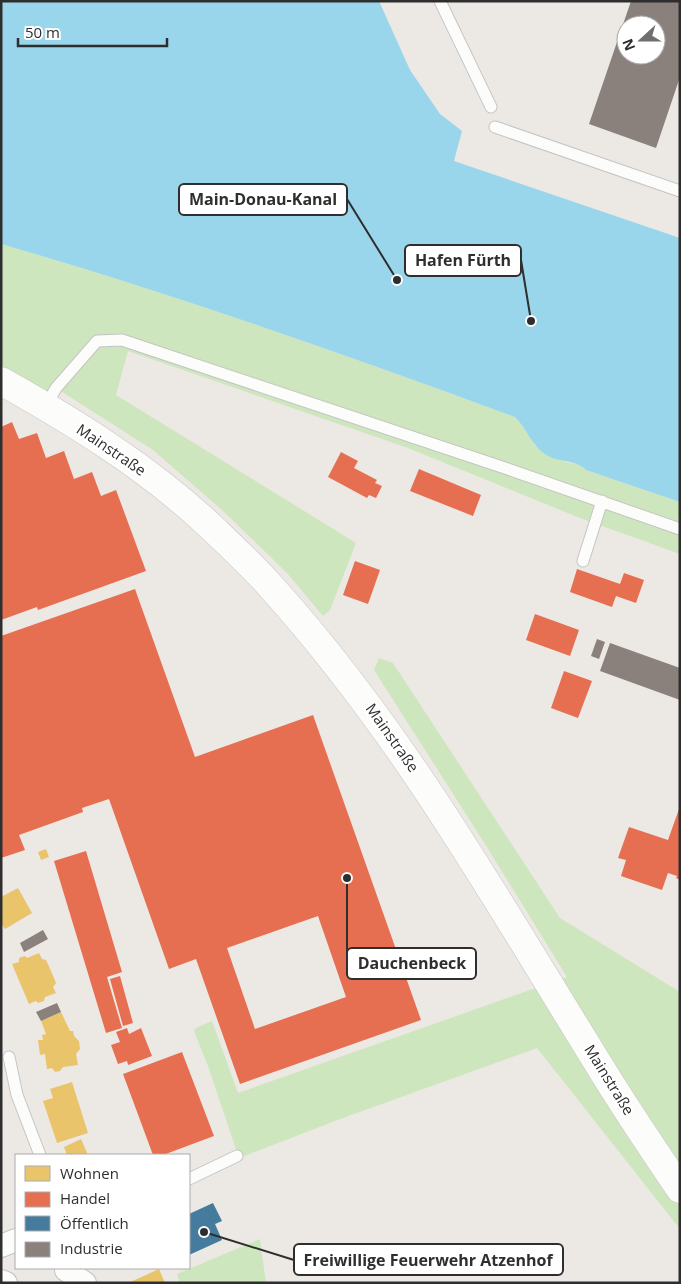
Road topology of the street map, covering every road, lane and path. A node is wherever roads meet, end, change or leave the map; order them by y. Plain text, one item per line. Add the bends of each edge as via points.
1 (440, 1) edge
2 (491, 108) dead end
3 (495, 128) dead end
4 (680, 191) edge
5 (1, 381) edge
6 (46, 406) junction
7 (602, 502) junction
8 (680, 529) edge
9 (583, 561) dead end
10 (9, 1058) dead end
11 (40, 1154) edge
12 (237, 1156) dead end
13 (190, 1179) edge
14 (680, 1189) edge
15 (15, 1240) edge
16 (1, 1246) edge
17 (63, 1274) edge
18 (1, 1281) edge
19 (6, 1283) edge
20 (85, 1283) edge

1 - 2 lane
3 - 4 lane
5 - 6 main road, Mainstraße
6 - 7 lane via 56,388 97,342 122,340
6 - 14 main road, Mainstraße via 134,463 206,523 272,587 337,664 397,744 471,855 613,1088
7 - 8 lane
7 - 9 lane
10 - 11 lane via 17,1096
12 - 13 lane
15 - 16 street
17 - 20 street
18 - 19 street

